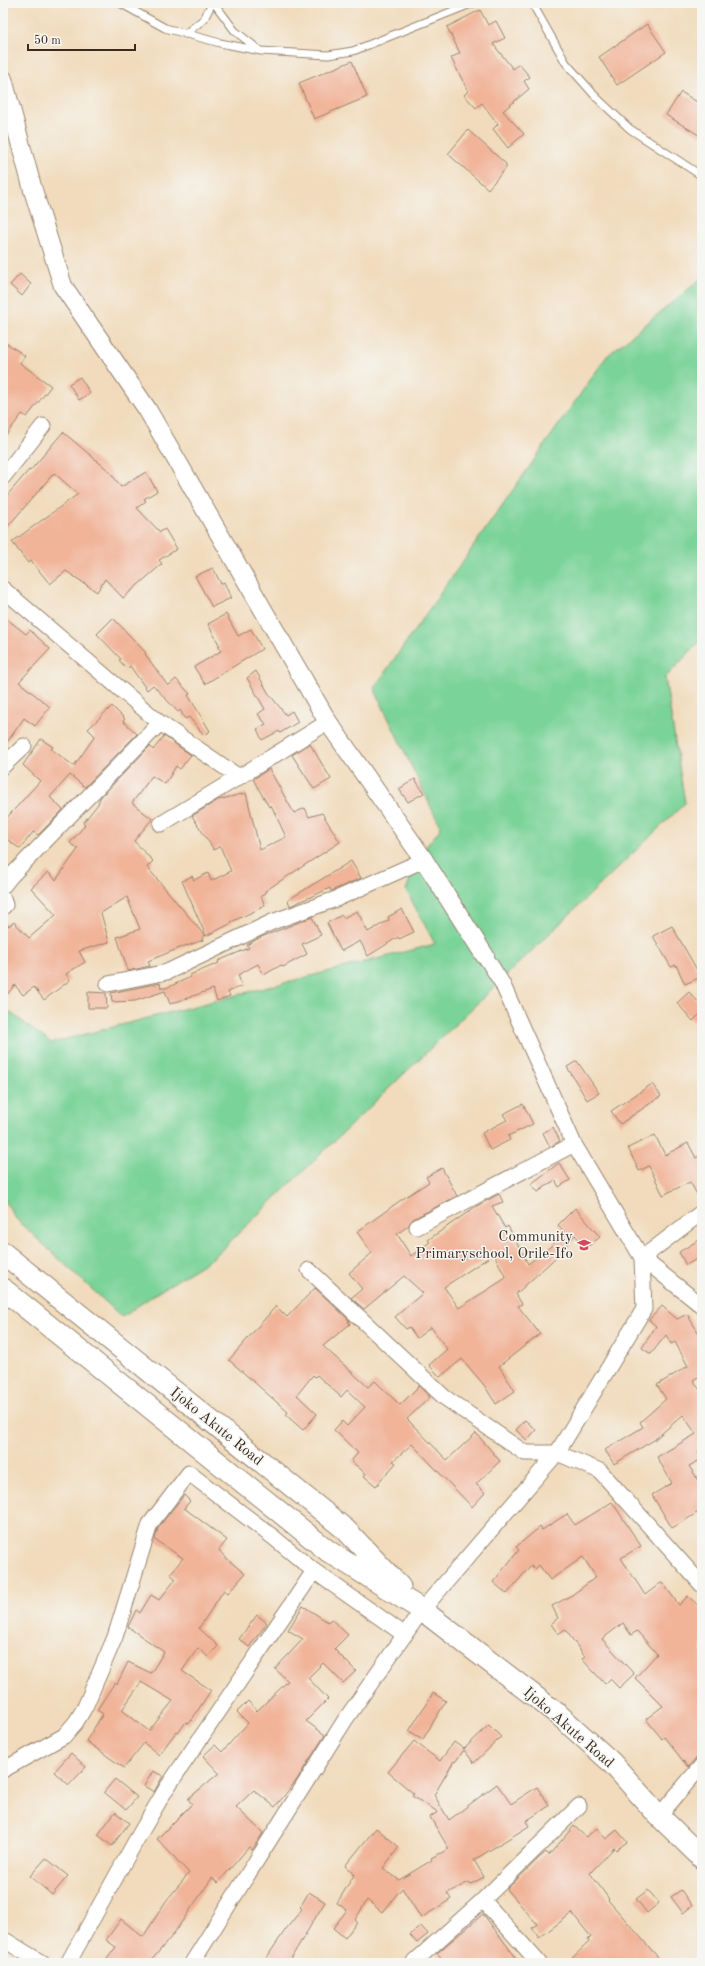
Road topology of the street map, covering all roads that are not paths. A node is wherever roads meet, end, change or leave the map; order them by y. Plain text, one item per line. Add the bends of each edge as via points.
1 (120, 3) edge
2 (213, 3) edge
3 (473, 3) edge
4 (532, 3) edge
5 (185, 34) junction
6 (260, 51) junction
7 (3, 79) edge
8 (702, 176) edge
9 (43, 426) dead end
10 (3, 478) edge
11 (3, 589) edge
12 (328, 722) junction
13 (160, 723) junction
14 (24, 746) dead end
15 (3, 766) edge
16 (239, 777) junction
17 (161, 824) dead end
18 (424, 860) junction
19 (6, 877) edge
20 (3, 899) edge
21 (3, 907) edge
22 (485, 956) joint
23 (108, 984) dead end
24 (574, 1144) junction
25 (702, 1212) edge
26 (417, 1227) dead end
27 (3, 1253) edge
28 (642, 1258) junction
29 (309, 1270) dead end
30 (3, 1289) edge
31 (702, 1306) edge
32 (557, 1453) junction
33 (314, 1570) junction
34 (702, 1585) edge
35 (422, 1610) junction
36 (405, 1635) junction
37 (702, 1766) edge
38 (3, 1770) edge
39 (579, 1806) dead end
40 (659, 1816) junction
41 (702, 1858) edge
42 (483, 1900) junction
43 (3, 1939) edge
44 (42, 1963) edge
45 (68, 1963) edge
46 (192, 1963) edge
47 (413, 1963) edge
48 (539, 1963) edge

1 - 5 lane via 165,28
2 - 5 lane via 204,19
2 - 6 lane via 235,31
3 - 6 lane via 353,50 328,54
4 - 8 lane via 566,63 597,98 630,129
5 - 6 lane
7 - 12 street via 33,190 63,286 147,409
9 - 10 street
11 - 13 street
12 - 16 street
12 - 18 street
13 - 16 street
13 - 19 street
14 - 15 street
16 - 17 street
18 - 22 street
18 - 23 street via 336,899 272,922 167,972
20 - 21 street
22 - 24 street via 502,983
24 - 26 street
24 - 28 street
25 - 28 street
27 - 35 main road, Ijoko Akute Road via 346,1530
28 - 31 street
28 - 32 street via 644,1309
29 - 32 street via 444,1397 525,1453
30 - 35 main road, Ijoko Akute Road via 328,1551
32 - 34 street via 600,1472
32 - 35 street
33 - 36 street
33 - 38 street via 189,1473 150,1524 115,1636 85,1707 76,1722 64,1736
33 - 45 street via 166,1789
35 - 36 street
35 - 40 main road, Ijoko Akute Road via 559,1715 611,1762
36 - 46 street via 345,1720
37 - 40 street
39 - 42 street
40 - 41 main road, Ijoko Akute Road
42 - 47 street
42 - 48 street
43 - 44 street

